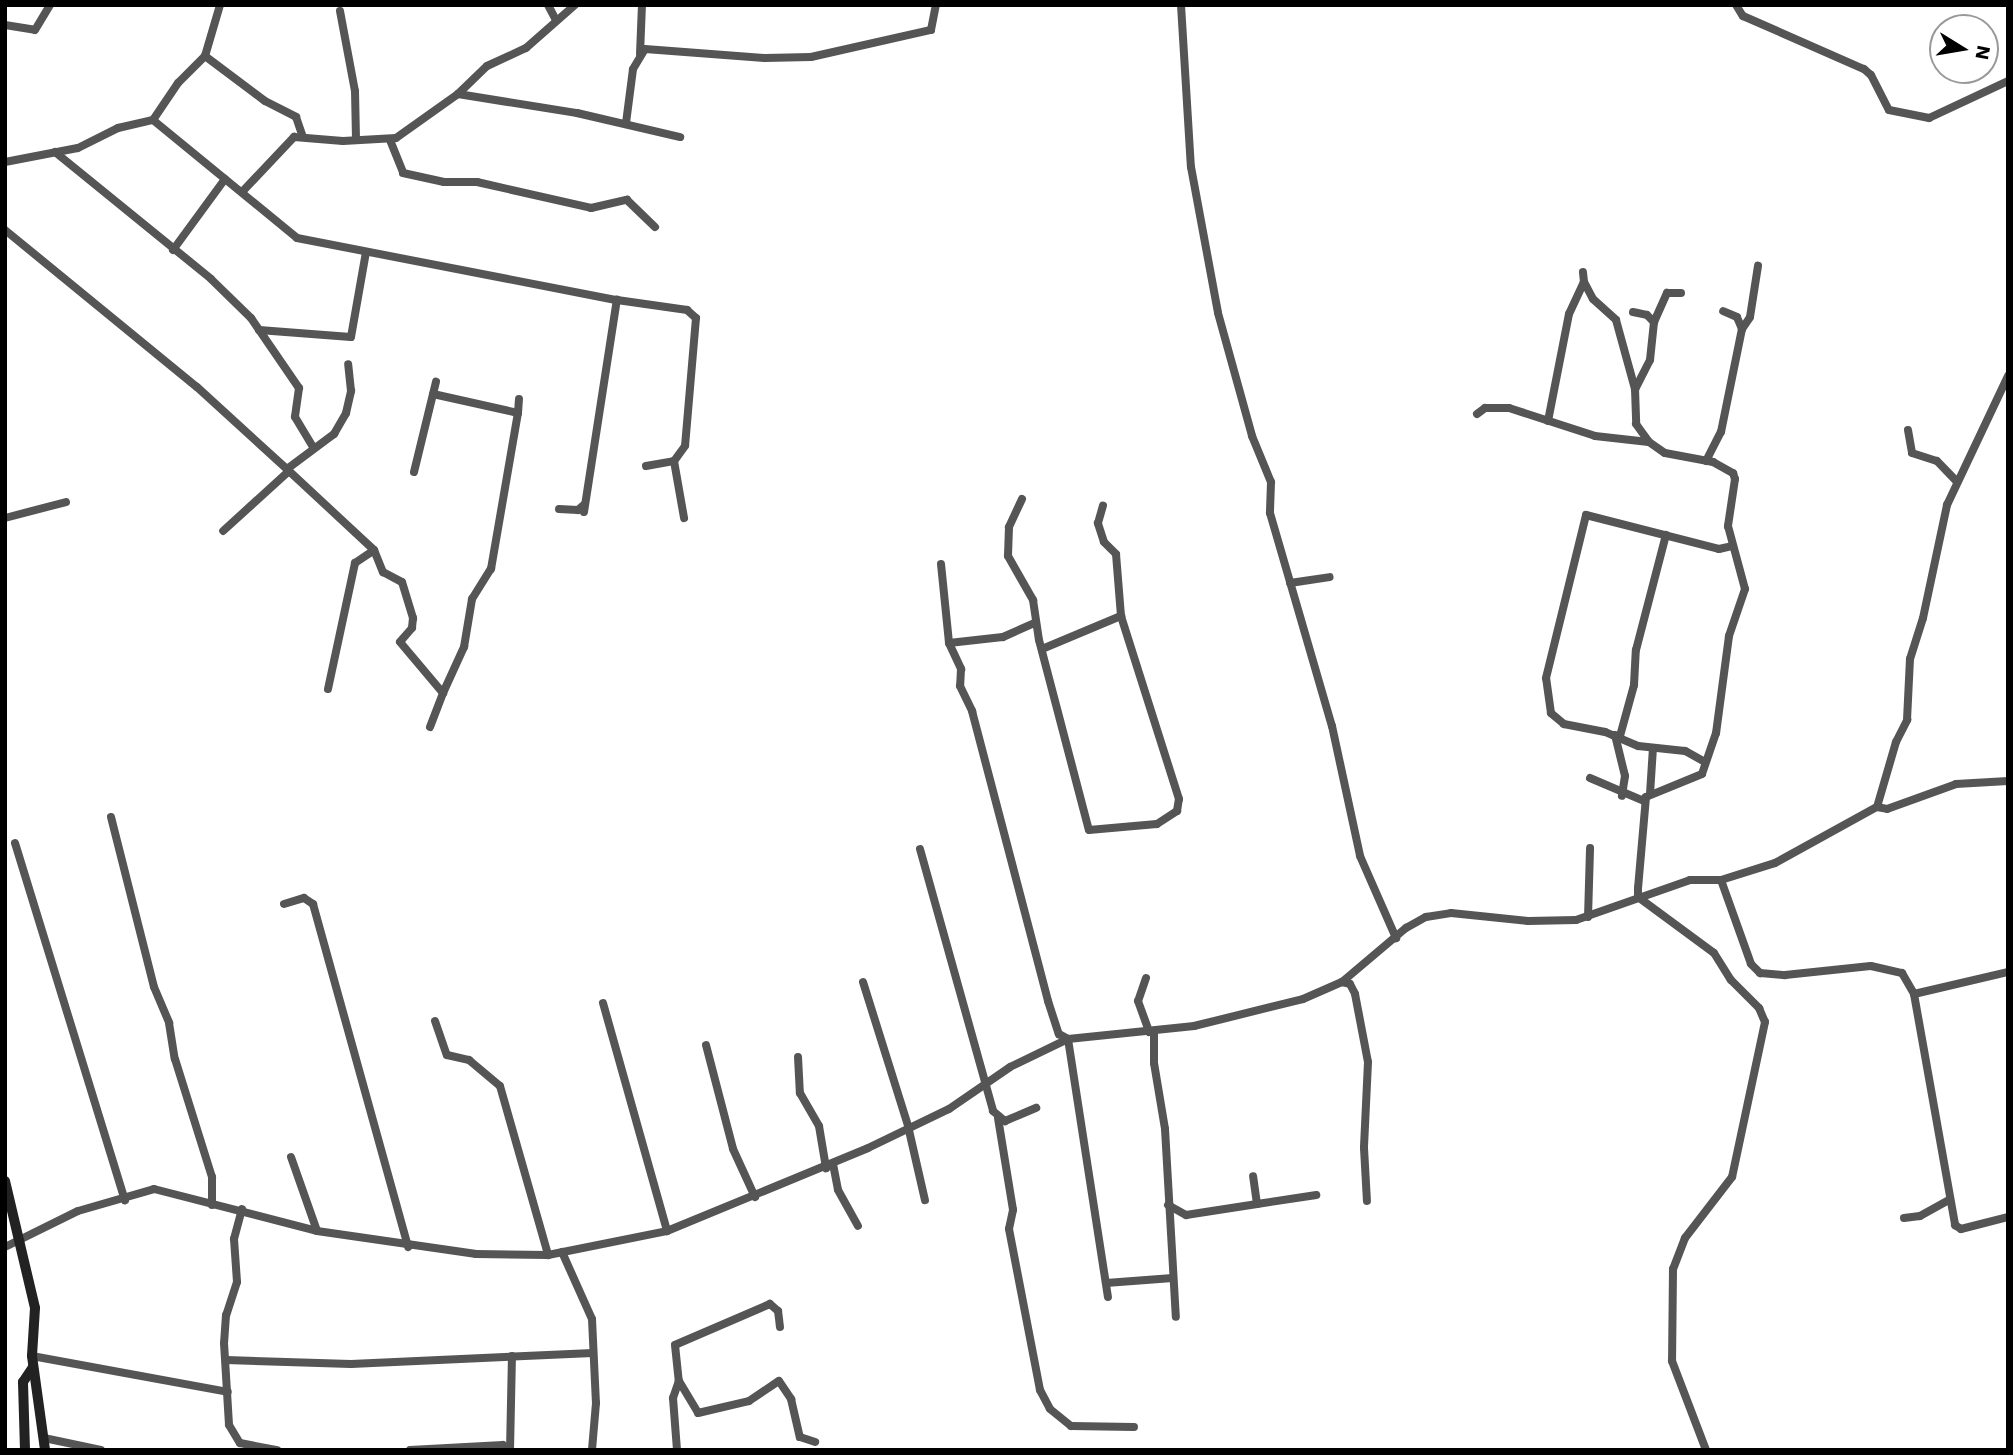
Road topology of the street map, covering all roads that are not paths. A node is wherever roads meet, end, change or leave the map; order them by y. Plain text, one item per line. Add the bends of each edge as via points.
1 (50, 5) edge
2 (220, 5) edge
3 (548, 5) edge
4 (575, 5) edge
5 (642, 5) edge
6 (936, 5) edge
7 (1181, 5) edge
8 (1736, 5) edge
9 (340, 11) dead end
10 (556, 20) junction
11 (5, 25) edge
12 (640, 54) junction
13 (205, 56) junction
14 (2008, 81) edge
15 (458, 94) junction
16 (153, 121) junction
17 (626, 123) junction
18 (303, 137) junction
19 (680, 137) dead end
20 (356, 139) junction
21 (390, 140) junction
22 (55, 152) junction
23 (5, 162) edge
24 (225, 180) junction
25 (242, 192) junction
26 (655, 227) dead end
27 (5, 230) edge
28 (173, 250) junction
29 (366, 252) junction
30 (1758, 266) dead end
31 (1583, 272) dead end
32 (1584, 282) junction
33 (1681, 293) dead end
34 (617, 300) junction
35 (1723, 311) dead end
36 (1633, 312) dead end
37 (1654, 322) junction
38 (258, 330) junction
39 (1742, 330) junction
40 (348, 364) dead end
41 (2008, 376) edge
42 (436, 382) dead end
43 (1635, 389) junction
44 (433, 394) junction
45 (519, 399) dead end
46 (517, 413) junction
47 (1477, 414) dead end
48 (1548, 421) junction
49 (1908, 430) dead end
50 (1649, 442) junction
51 (313, 447) junction
52 (1706, 460) junction
53 (674, 461) junction
54 (646, 466) dead end
55 (288, 470) junction
56 (414, 472) dead end
57 (1956, 481) junction
58 (1022, 499) dead end
59 (66, 502) dead end
60 (1103, 506) dead end
61 (559, 509) dead end
62 (5, 518) edge
63 (684, 518) dead end
64 (223, 531) dead end
65 (1666, 535) junction
66 (1732, 546) junction
67 (374, 550) junction
68 (941, 564) dead end
69 (1330, 577) dead end
70 (1290, 583) junction
71 (1121, 616) junction
72 (1036, 622) junction
73 (949, 643) junction
74 (1042, 649) junction
75 (328, 689) dead end
76 (443, 693) junction
77 (430, 727) dead end
78 (1618, 736) junction
79 (1653, 748) junction
80 (1705, 762) junction
81 (1590, 778) dead end
82 (2008, 781) edge
83 (1622, 796) junction
84 (1647, 798) junction
85 (1877, 807) junction
86 (111, 817) dead end
87 (15, 843) dead end
88 (1590, 848) dead end
89 (920, 849) dead end
90 (1641, 874) junction
91 (1721, 880) junction
92 (1658, 890) junction
93 (1638, 897) junction
94 (284, 904) dead end
95 (1588, 917) junction
96 (1396, 938) junction
97 (2008, 972) edge
98 (1146, 978) dead end
99 (863, 982) dead end
100 (1342, 982) junction
101 (1914, 994) junction
102 (603, 1003) dead end
103 (435, 1021) dead end
104 (1152, 1032) junction
105 (1068, 1040) junction
106 (706, 1045) dead end
107 (798, 1057) dead end
108 (986, 1083) junction
109 (1036, 1108) dead end
110 (998, 1118) junction
111 (908, 1126) junction
112 (291, 1157) dead end
113 (830, 1166) junction
114 (1252, 1176) dead end
115 (5, 1181) edge
116 (1317, 1195) dead end
117 (755, 1197) junction
118 (125, 1200) junction
119 (925, 1200) dead end
120 (1949, 1200) junction
121 (1367, 1201) dead end
122 (1257, 1204) junction
123 (212, 1205) junction
124 (1168, 1205) junction
125 (242, 1209) junction
126 (2008, 1217) edge
127 (1903, 1218) dead end
128 (858, 1226) dead end
129 (317, 1231) junction
130 (667, 1231) junction
131 (20, 1241) junction
132 (5, 1247) edge
133 (408, 1247) junction
134 (562, 1252) junction
135 (548, 1255) junction
136 (1173, 1278) junction
137 (1106, 1283) junction
138 (1108, 1297) dead end
139 (1176, 1317) dead end
140 (780, 1327) dead end
141 (593, 1353) junction
142 (512, 1356) junction
143 (226, 1360) junction
144 (32, 1361) junction
145 (679, 1381) junction
146 (228, 1392) junction
147 (1134, 1427) dead end
148 (815, 1442) dead end
149 (46, 1444) edge
150 (243, 1448) edge
151 (424, 1449) edge
152 (26, 1450) edge
153 (101, 1450) edge
154 (277, 1450) edge
155 (410, 1450) edge
156 (509, 1450) edge
157 (592, 1450) edge
158 (677, 1450) edge
159 (1706, 1450) edge

1 - 11 street via 35,30
2 - 13 street
3 - 10 street
4 - 10 street
5 - 12 street
6 - 12 street via 931,30 811,57 765,58 665,48 645,49
7 - 70 street via 1191,167 1201,232 1249,426 1271,482 1270,513
8 - 14 street via 1743,16 1864,69 1889,110 1929,118
9 - 20 street via 355,91
10 - 15 street via 526,48 487,66
12 - 17 street via 633,69
13 - 16 street via 178,83
13 - 18 street via 265,101 296,117
15 - 17 street
15 - 21 street
16 - 22 street via 138,120 78,148
16 - 24 street
17 - 19 street
18 - 20 street
18 - 25 street via 286,141
20 - 21 street
21 - 26 street via 402,173 444,182 477,182 592,208 627,200
22 - 23 street
22 - 28 street
24 - 25 street
24 - 28 street
25 - 29 street via 297,238
27 - 55 street via 189,381
28 - 38 street via 211,279
29 - 34 street
29 - 38 street via 351,337
30 - 39 street via 1750,317
31 - 32 street
32 - 43 street via 1593,299 1616,320
32 - 48 street via 1569,314
33 - 37 street via 1667,293
34 - 53 street via 687,310 696,318 685,446
34 - 61 street via 585,508
35 - 39 street via 1737,317
36 - 37 street
37 - 43 street via 1650,360
38 - 51 street via 299,388 295,417
39 - 52 street via 1721,432
40 - 51 street via 351,391 346,413 334,434
41 - 57 street
42 - 44 street
43 - 50 street via 1636,424
44 - 46 street
44 - 56 street
45 - 46 street
46 - 76 street via 491,569 472,599 464,647
47 - 48 street via 1485,408 1503,407
48 - 50 street via 1595,436
49 - 57 street via 1912,453 1937,461
50 - 52 street via 1665,453
51 - 55 street
52 - 66 street via 1733,473 1728,526
53 - 54 street
53 - 63 street
55 - 64 street
55 - 67 street
57 - 85 street via 1910,659 1907,720
58 - 72 street via 1009,527 1008,556 1033,600
59 - 62 street
60 - 71 street via 1098,523 1104,542 1116,554
65 - 66 street via 1718,549
65 - 78 street via 1636,650 1634,685
65 - 78 street via 1588,515 1583,518 1546,678 1549,708 1564,724
66 - 80 street via 1745,589 1729,636 1716,733
67 - 75 street via 355,563
67 - 76 street via 383,572 402,582 413,618 412,628 400,642
68 - 73 street
69 - 70 street
70 - 96 street via 1332,726 1360,856
71 - 74 street
71 - 74 street via 1179,799 1177,811 1157,824 1089,830
72 - 73 street via 1003,637
72 - 74 street
73 - 105 street via 961,668 960,686 972,711 1048,1001 1059,1034
76 - 77 street
78 - 79 street
78 - 83 street via 1625,776
79 - 80 street via 1685,751
79 - 84 street
80 - 84 street via 1699,776
81 - 83 street
82 - 85 street via 1956,784 1887,809
83 - 84 street
84 - 90 street
85 - 91 street via 1775,863
86 - 123 street via 154,987 169,1023 175,1059 212,1177
87 - 118 street
88 - 95 street
89 - 108 street
90 - 92 street
90 - 93 street
91 - 92 street via 1690,880
91 - 101 street via 1751,964 1760,973 1871,966 1902,973
92 - 93 street
93 - 95 street
93 - 159 street via 1714,953 1765,1022 1732,1177 1685,1238 1673,1269 1672,1361
94 - 133 street via 304,898 313,904
95 - 96 street via 1548,922 1451,913 1418,921
96 - 100 street
97 - 101 street
98 - 104 street via 1138,1001
99 - 111 street
100 - 104 street via 1267,1011
100 - 121 street via 1350,984 1354,994 1368,1062
101 - 120 street
102 - 130 street
103 - 135 street via 447,1055 469,1060 499,1086
104 - 105 street
104 - 124 street
105 - 108 street
105 - 137 street
106 - 117 street via 725,1123
107 - 113 street via 800,1093 819,1126
108 - 110 street
108 - 111 street via 949,1109
109 - 110 street via 1005,1121
110 - 147 street via 1013,1210 1009,1229 1040,1390 1050,1409 1071,1426
111 - 113 street
111 - 119 street
112 - 129 street
113 - 117 street
113 - 128 street
114 - 122 street
115 - 131 street
116 - 122 street
117 - 130 street
118 - 123 street via 161,1189
118 - 131 street via 78,1211
120 - 126 street via 1955,1225 1961,1229
120 - 127 street via 1920,1216
122 - 124 street via 1185,1215
123 - 125 street
124 - 136 street
125 - 129 street
125 - 143 street via 234,1239 237,1282 226,1315
129 - 133 street
130 - 134 street
131 - 132 street
131 - 144 street via 35,1308
133 - 135 street
134 - 135 street
134 - 141 street via 592,1319
136 - 137 street
136 - 139 street
137 - 138 street
140 - 145 street via 778,1311 770,1304 675,1345
141 - 142 street
141 - 157 street via 596,1403
142 - 143 street via 351,1364
142 - 156 street
143 - 146 street
144 - 146 street
144 - 149 street
144 - 152 street via 23,1382
145 - 148 street via 698,1413 749,1401 779,1381 791,1399 800,1437
145 - 158 street via 673,1398
146 - 150 street via 230,1432
149 - 153 street
150 - 154 street
151 - 155 street
151 - 156 street via 503,1445

